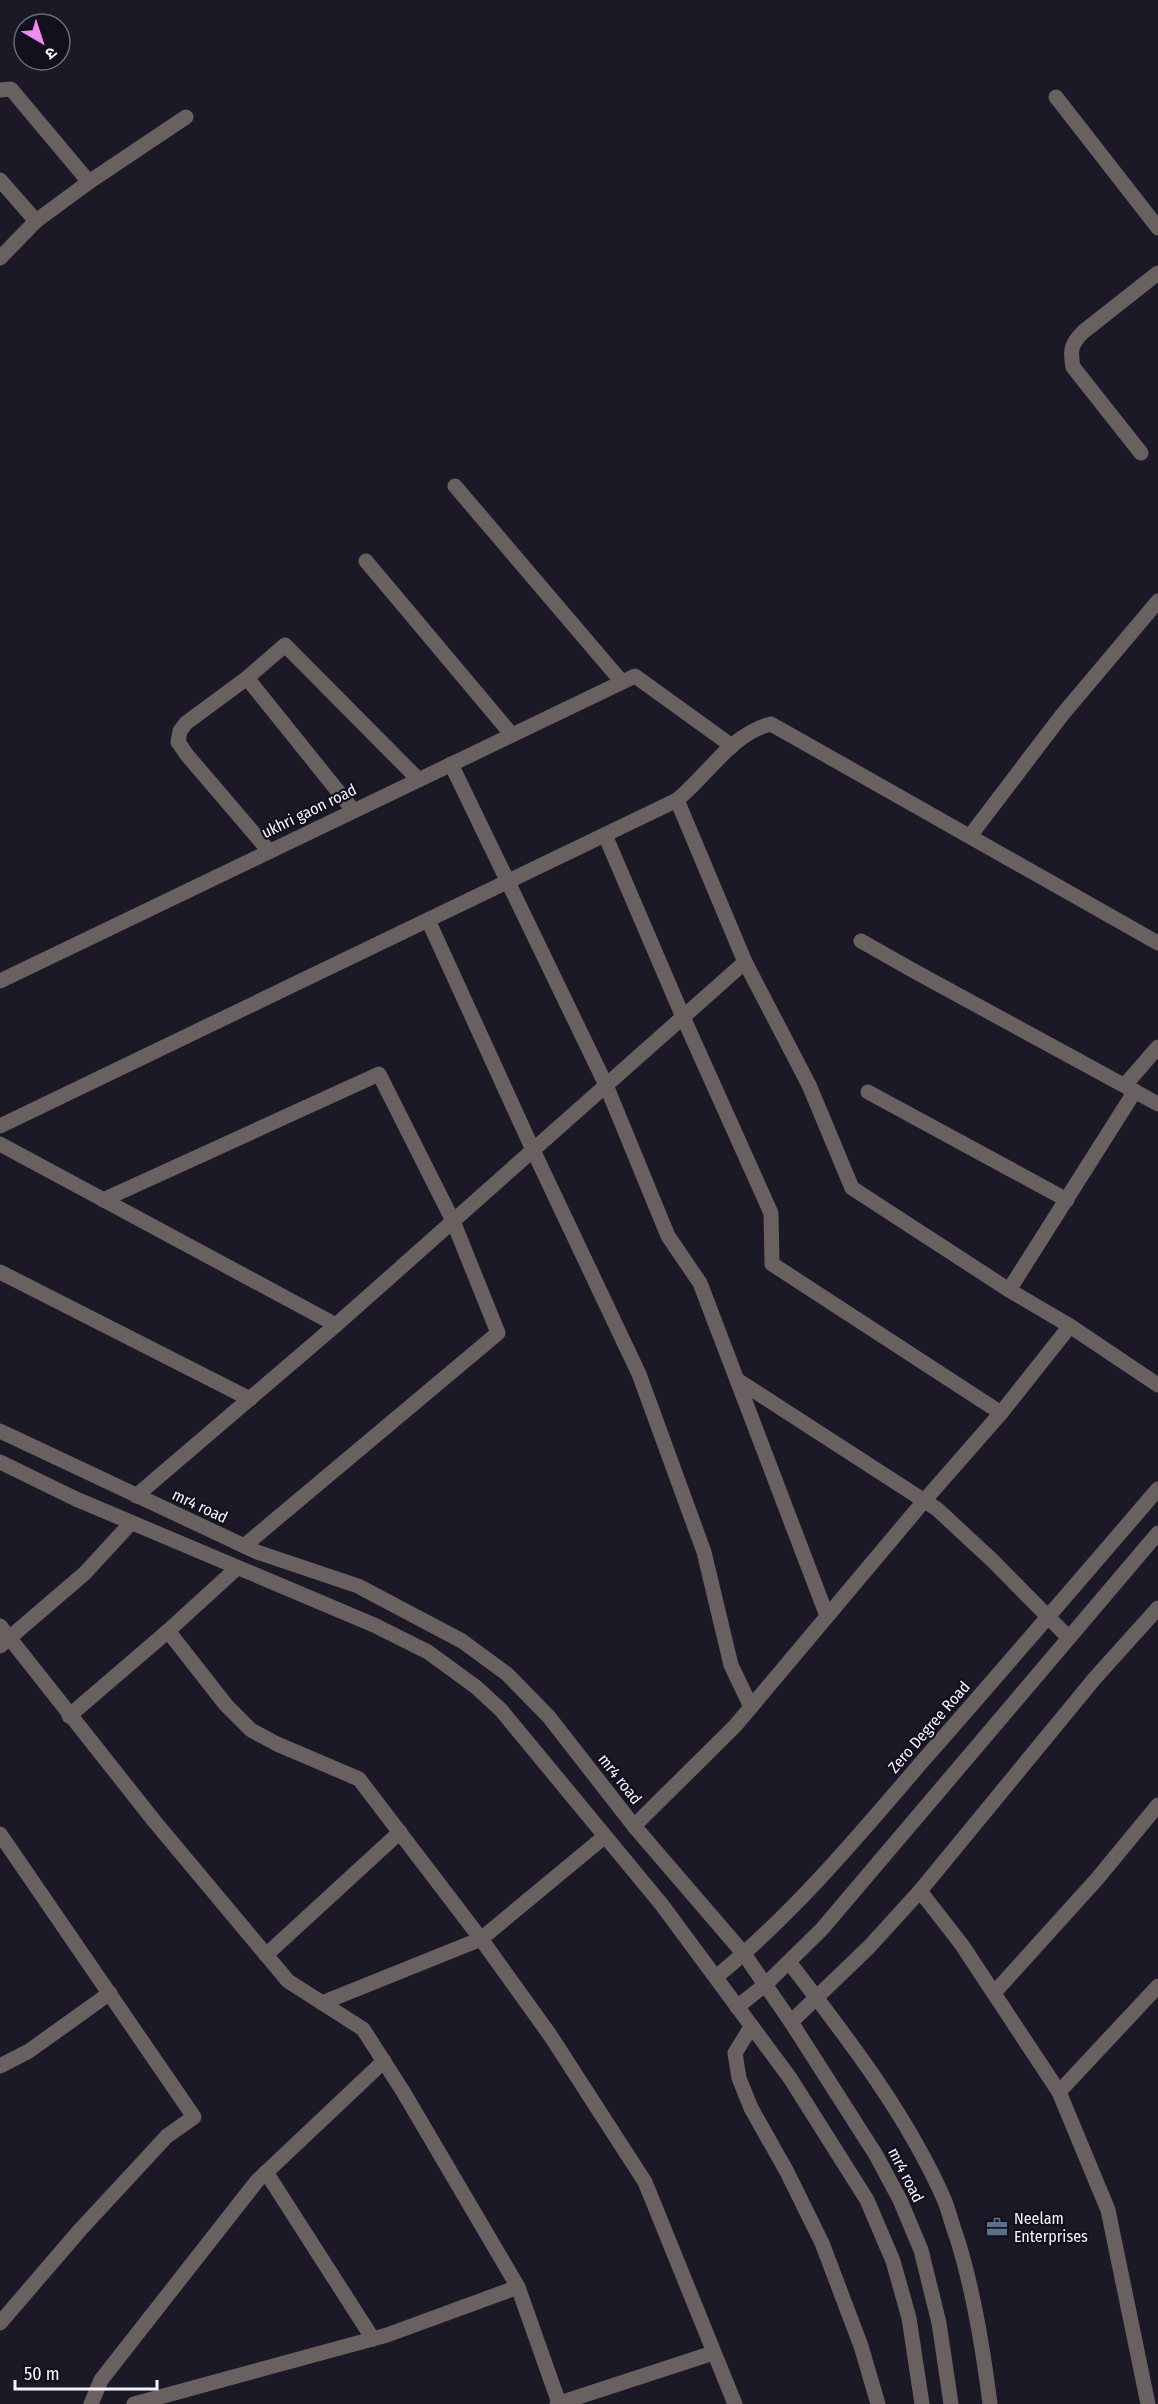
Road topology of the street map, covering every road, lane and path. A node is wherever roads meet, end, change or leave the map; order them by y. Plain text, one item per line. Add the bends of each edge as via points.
1 (0, 90) edge
2 (1056, 97) dead end
3 (186, 117) dead end
4 (0, 180) edge
5 (89, 182) junction
6 (36, 221) junction
7 (1158, 228) edge
8 (0, 258) edge
9 (1155, 281) edge
10 (1141, 453) dead end
11 (455, 486) dead end
12 (366, 561) dead end
13 (1158, 601) edge
14 (247, 678) junction
15 (628, 679) junction
16 (512, 735) junction
17 (732, 746) junction
18 (451, 764) junction
19 (418, 779) junction
20 (677, 800) junction
21 (353, 810) junction
22 (605, 834) junction
23 (970, 836) junction
24 (269, 851) junction
25 (507, 882) junction
26 (429, 920) junction
27 (861, 941) dead end
28 (1158, 943) edge
29 (745, 962) junction
30 (0, 981) edge
31 (683, 1017) junction
32 (1158, 1047) edge
33 (606, 1085) junction
34 (1130, 1088) junction
35 (868, 1092) dead end
36 (1158, 1104) edge
37 (0, 1126) edge
38 (0, 1144) edge
39 (533, 1150) junction
40 (103, 1200) junction
41 (1066, 1200) junction
42 (453, 1221) junction
43 (0, 1272) edge
44 (1009, 1290) junction
45 (336, 1325) junction
46 (1070, 1326) junction
47 (739, 1381) junction
48 (1158, 1386) edge
49 (250, 1399) junction
50 (1001, 1413) junction
51 (0, 1431) edge
52 (0, 1462) edge
53 (1158, 1489) edge
54 (136, 1496) junction
55 (924, 1501) junction
56 (131, 1523) junction
57 (1158, 1533) edge
58 (244, 1546) junction
59 (237, 1568) junction
60 (1158, 1608) edge
61 (827, 1616) junction
62 (1049, 1616) junction
63 (168, 1631) junction
64 (3, 1637) edge
65 (1068, 1638) junction
66 (751, 1707) junction
67 (69, 1716) junction
68 (1158, 1805) edge
69 (634, 1826) junction
70 (400, 1832) junction
71 (0, 1834) edge
72 (604, 1837) junction
73 (920, 1891) junction
74 (481, 1939) junction
75 (744, 1954) junction
76 (266, 1955) junction
77 (789, 1962) junction
78 (716, 1977) junction
79 (765, 1985) junction
80 (1158, 1986) edge
81 (110, 1993) junction
82 (994, 1993) junction
83 (816, 1996) junction
84 (322, 2003) junction
85 (737, 2007) junction
86 (791, 2022) junction
87 (751, 2027) junction
88 (384, 2061) junction
89 (0, 2066) edge
90 (1059, 2092) junction
91 (266, 2172) junction
92 (518, 2287) junction
93 (0, 2323) edge
94 (373, 2339) junction
95 (713, 2353) junction
96 (92, 2404) edge
97 (134, 2404) edge
98 (558, 2404) edge
99 (735, 2404) edge
100 (878, 2404) edge
101 (922, 2404) edge
102 (951, 2404) edge
103 (990, 2404) edge
104 (1148, 2404) edge

1 - 5 street via 11,89
2 - 7 street
3 - 5 street
4 - 6 street
5 - 6 street
6 - 8 street
9 - 10 street via 1083,332 1070,351 1073,367
11 - 15 street
12 - 16 street
13 - 23 street via 1062,715
14 - 19 street via 285,645
14 - 21 street
14 - 24 street via 186,723 178,742
15 - 16 street, ukhri gaon road
15 - 17 street
16 - 18 street, ukhri gaon road
17 - 20 street
17 - 23 street via 754,727 771,724
18 - 19 street, ukhri gaon road
18 - 25 street
19 - 21 street, ukhri gaon road
20 - 22 street
20 - 29 street
21 - 24 street, ukhri gaon road
22 - 25 street
22 - 31 street
23 - 28 street
24 - 30 street, ukhri gaon road
25 - 26 street
25 - 33 street
26 - 37 street
26 - 39 street
27 - 34 street
29 - 31 street
29 - 44 street via 809,1085 852,1188
31 - 33 street
31 - 50 street via 771,1213 772,1264
32 - 34 street
33 - 39 street
33 - 47 street via 668,1236 700,1283
34 - 36 street
34 - 41 street
35 - 41 street
38 - 40 street
39 - 42 street
39 - 66 street via 639,1374 704,1552 731,1665
40 - 42 street via 379,1074
40 - 45 street
41 - 44 street
42 - 45 street
42 - 58 street via 498,1333
43 - 49 street
44 - 46 street
45 - 49 street
46 - 48 street
46 - 50 street
47 - 55 street
47 - 61 street
49 - 54 street
50 - 55 street
51 - 54 street, mr4 road
52 - 56 street
53 - 62 street, Zero Degree Road
54 - 58 street, mr4 road
55 - 61 street
55 - 62 street via 938,1509
56 - 59 street
56 - 64 street via 86,1573
57 - 65 street
58 - 69 street, mr4 road via 358,1586 462,1641 507,1674 549,1717
59 - 63 street
59 - 72 street via 374,1625 428,1652 476,1687 501,1710
60 - 73 street via 1095,1678
61 - 66 street
62 - 65 street
62 - 75 street, Zero Degree Road via 855,1839
63 - 67 street
63 - 70 street via 226,1705 251,1730 359,1779
64 - 67 street
65 - 77 street via 822,1929
66 - 69 street
67 - 76 street
68 - 82 street
69 - 75 street, mr4 road
70 - 74 street
70 - 76 street
71 - 81 street
72 - 74 street
72 - 78 street
73 - 82 street
73 - 83 street via 869,1947
74 - 84 street
74 - 95 street via 550,2035 645,2182
75 - 78 street, Zero Degree Road
75 - 79 street, mr4 road
76 - 84 street via 288,1981
77 - 79 street
77 - 83 street
78 - 85 street
79 - 85 street
79 - 86 street, mr4 road
80 - 90 street
81 - 89 street via 29,2051
81 - 93 street via 194,2117 167,2136
82 - 90 street
83 - 86 street
83 - 103 street via 912,2137 944,2200 977,2312
84 - 88 street via 363,2029
85 - 87 street
86 - 102 street, mr4 road via 876,2155 921,2250 939,2323
87 - 100 street via 735,2053 738,2078 822,2243
87 - 101 street via 790,2078 867,2200 893,2261 909,2318
88 - 91 street
88 - 92 street
90 - 104 street via 1108,2210
91 - 94 street
91 - 96 street via 101,2380
92 - 94 street
92 - 98 street
94 - 97 street
95 - 98 street
95 - 99 street

